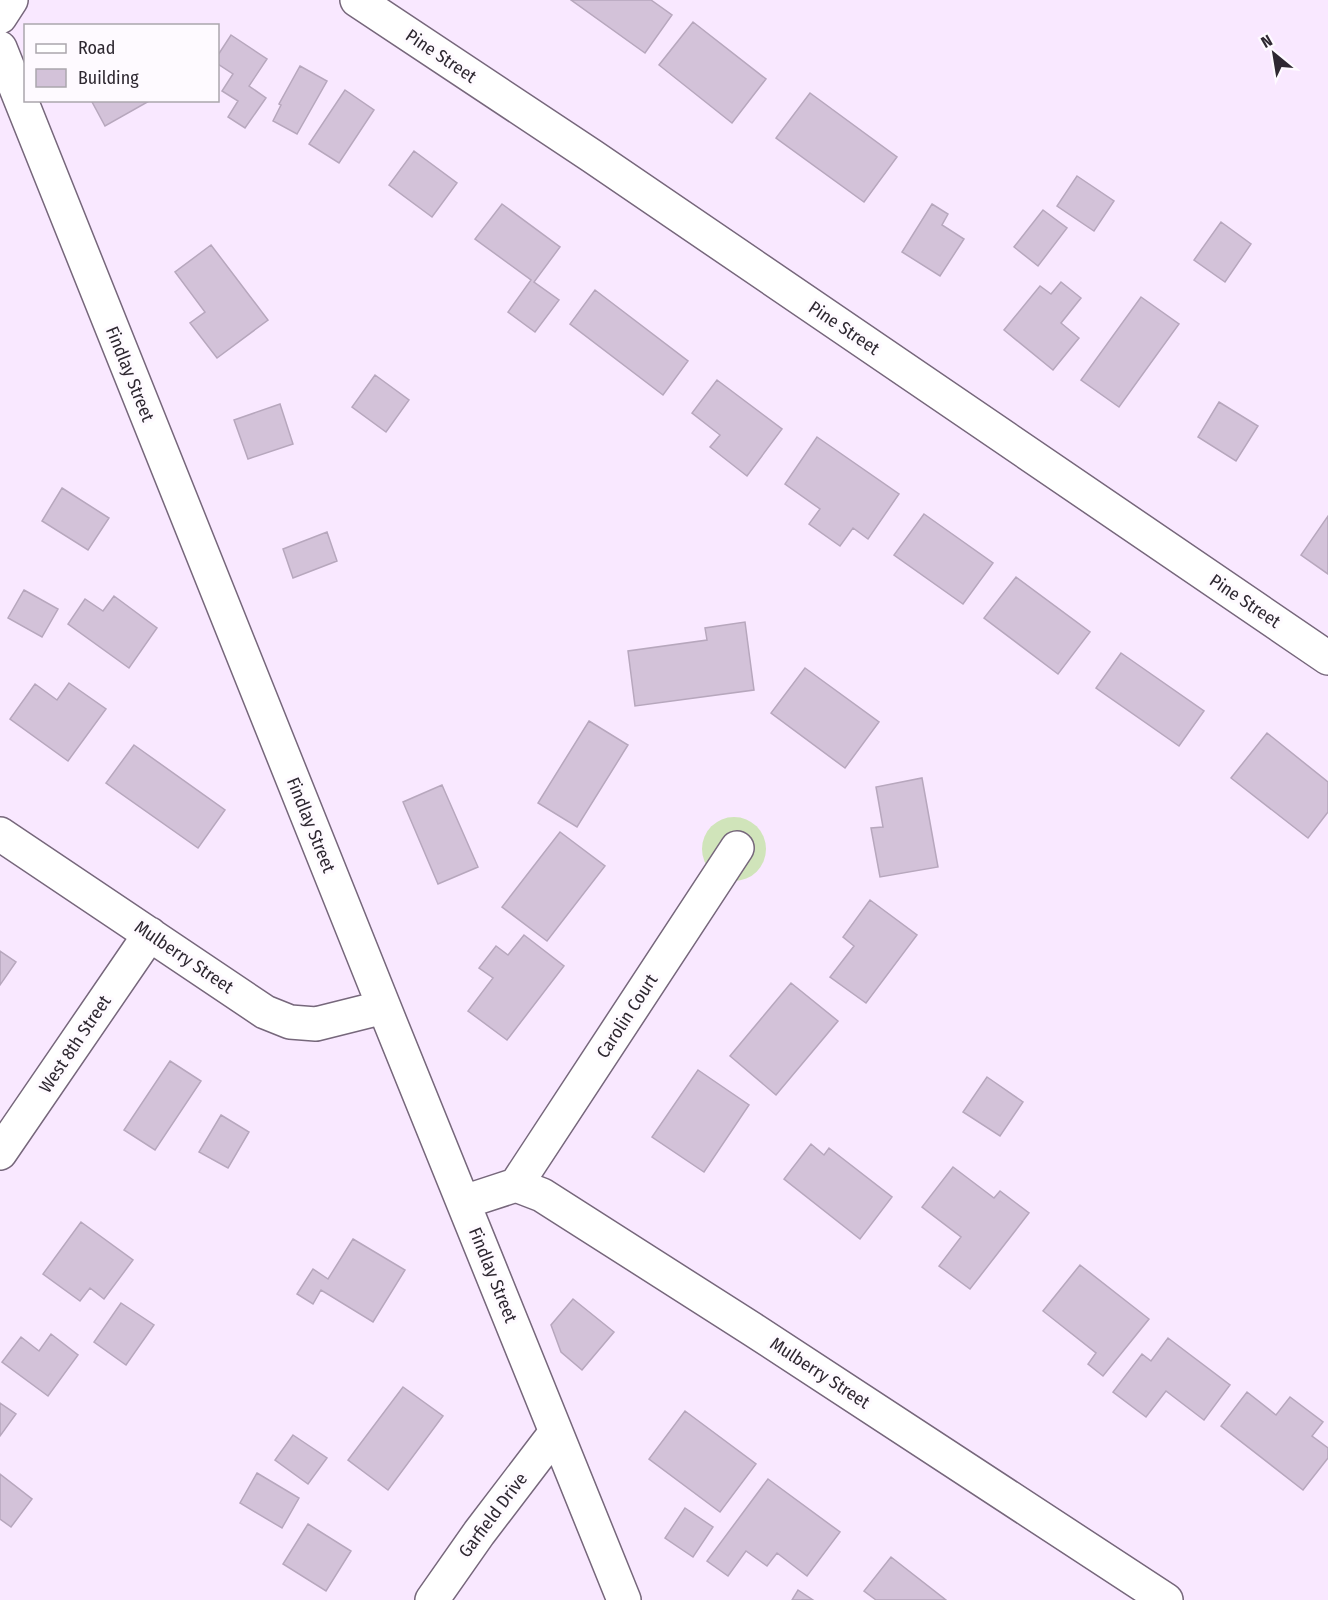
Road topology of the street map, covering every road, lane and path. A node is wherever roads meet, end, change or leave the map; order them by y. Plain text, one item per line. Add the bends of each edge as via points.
1 (11, 0) edge
2 (357, 0) edge
3 (0, 17) edge
4 (0, 48) edge
5 (1328, 658) edge
6 (0, 834) edge
7 (737, 848) dead end
8 (150, 934) junction
9 (384, 1007) junction
10 (0, 1153) edge
11 (516, 1185) junction
12 (464, 1202) junction
13 (556, 1432) junction
14 (432, 1600) edge
15 (624, 1600) edge
16 (1166, 1600) edge

1 - 3 street
2 - 5 street, Pine Street
4 - 9 street, Findlay Street
6 - 8 street, Mulberry Street
7 - 11 street, Carolin Court
8 - 9 street, Mulberry Street via 265,1012 290,1022 316,1024
8 - 10 street, West 8th Street
9 - 12 street, Findlay Street
11 - 12 street
11 - 16 street, Mulberry Street via 543,1195
12 - 13 street, Findlay Street
13 - 14 street, Garfield Drive
13 - 15 street, Findlay Street

